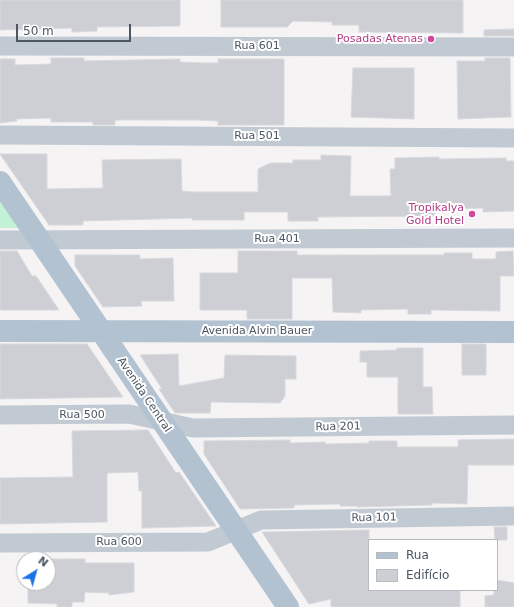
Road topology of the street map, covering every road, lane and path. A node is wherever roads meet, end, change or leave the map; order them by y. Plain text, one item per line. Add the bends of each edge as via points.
1 (0, 46) edge
2 (514, 47) edge
3 (0, 135) edge
4 (514, 138) edge
5 (0, 182) edge
6 (514, 238) edge
7 (0, 240) edge
8 (39, 240) junction
9 (0, 331) edge
10 (101, 331) junction
11 (514, 332) edge
12 (0, 415) edge
13 (163, 422) junction
14 (514, 425) edge
15 (514, 516) edge
16 (236, 530) junction
17 (0, 543) edge
18 (288, 607) edge

1 - 2 street, Rua 601
3 - 4 street, Rua 501
5 - 8 main road, Avenida Central
6 - 8 street, Rua 401
7 - 8 street, Rua 401
8 - 10 main road, Avenida Central
9 - 10 main road, Avenida Alvin Bauer
10 - 11 main road, Avenida Alvin Bauer
10 - 13 main road, Avenida Central
12 - 13 street, Rua 500 via 129,414
13 - 14 street, Rua 201 via 193,428
13 - 16 main road, Avenida Central
15 - 16 street, Rua 101 via 261,520
16 - 17 street, Rua 600 via 208,542
16 - 18 main road, Avenida Central

